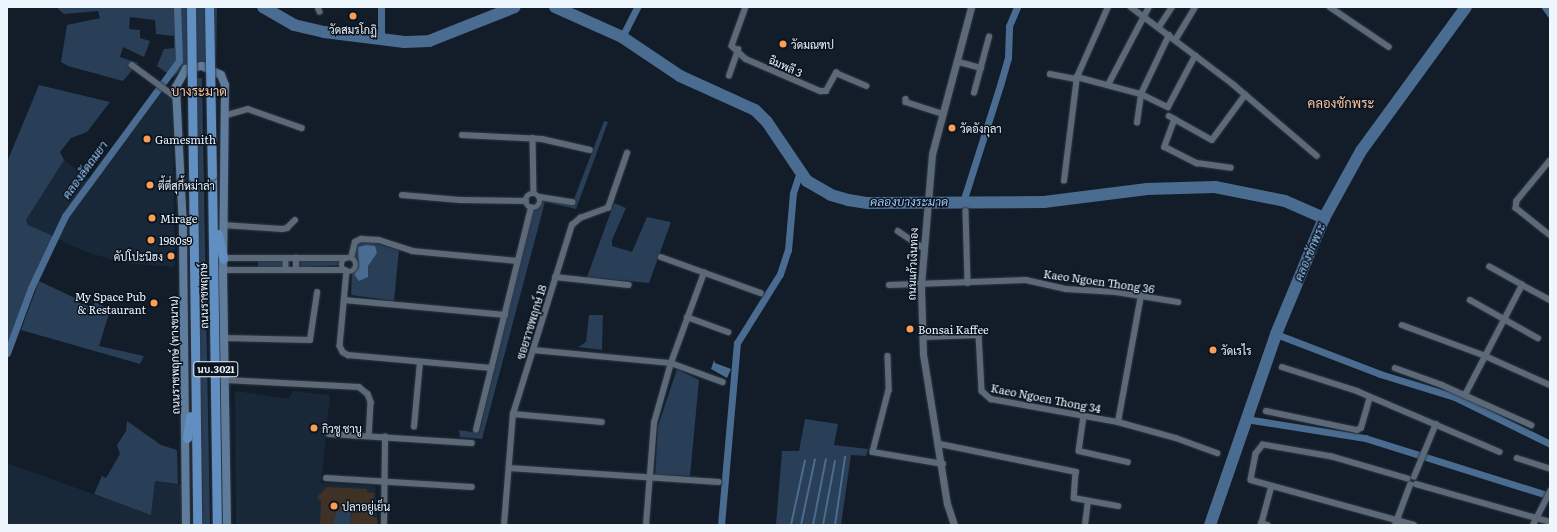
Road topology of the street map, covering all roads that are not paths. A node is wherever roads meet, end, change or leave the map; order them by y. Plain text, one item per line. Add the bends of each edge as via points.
1 (191, 7) edge
2 (210, 7) edge
3 (746, 7) edge
4 (971, 7) edge
5 (1108, 7) edge
6 (1131, 7) edge
7 (1149, 7) edge
8 (1172, 7) edge
9 (1195, 7) edge
10 (1330, 7) edge
11 (1143, 16) junction
12 (1159, 27) junction
13 (1169, 35) junction
14 (989, 37) dead end
15 (1176, 39) junction
16 (1389, 47) dead end
17 (738, 50) junction
18 (1195, 56) junction
19 (959, 62) junction
20 (132, 65) dead end
21 (981, 68) junction
22 (1050, 74) dead end
23 (728, 76) dead end
24 (1077, 78) junction
25 (1108, 85) junction
26 (866, 86) dead end
27 (974, 93) dead end
28 (1141, 94) junction
29 (1245, 95) junction
30 (177, 98) junction
31 (906, 99) dead end
32 (943, 114) junction
33 (224, 116) junction
34 (1137, 123) dead end
35 (302, 128) dead end
36 (462, 135) dead end
37 (533, 138) junction
38 (590, 150) dead end
39 (627, 153) dead end
40 (1317, 156) dead end
41 (1550, 161) edge
42 (1231, 168) dead end
43 (1064, 181) dead end
44 (534, 193) junction
45 (402, 195) dead end
46 (540, 197) junction
47 (526, 201) junction
48 (573, 202) dead end
49 (531, 208) junction
50 (966, 211) dead end
51 (214, 213) junction
52 (295, 220) dead end
53 (224, 225) junction
54 (898, 231) dead end
55 (1550, 235) edge
56 (923, 248) junction
57 (661, 257) dead end
58 (223, 258) junction
59 (286, 258) junction
60 (296, 258) junction
61 (348, 258) junction
62 (518, 261) junction
63 (1490, 267) dead end
64 (223, 270) junction
65 (286, 270) junction
66 (296, 270) junction
67 (346, 271) junction
68 (704, 273) junction
69 (556, 277) junction
70 (968, 283) junction
71 (1522, 284) junction
72 (629, 285) dead end
73 (889, 285) dead end
74 (921, 285) junction
75 (194, 291) junction
76 (317, 293) dead end
77 (761, 293) dead end
78 (1141, 295) junction
79 (344, 300) junction
80 (1470, 300) dead end
81 (1550, 300) edge
82 (1178, 302) dead end
83 (505, 315) junction
84 (687, 317) junction
85 (1504, 319) junction
86 (1402, 325) dead end
87 (728, 332) dead end
88 (923, 337) junction
89 (224, 338) junction
90 (1538, 338) dead end
91 (533, 350) junction
92 (1483, 355) junction
93 (888, 356) dead end
94 (420, 362) junction
95 (671, 363) junction
96 (1282, 367) dead end
97 (491, 368) junction
98 (1395, 368) dead end
99 (226, 380) junction
100 (723, 382) dead end
101 (1550, 385) edge
102 (1465, 395) junction
103 (1370, 397) junction
104 (1266, 411) dead end
105 (513, 414) junction
106 (1084, 416) junction
107 (602, 422) dead end
108 (1118, 422) junction
109 (1436, 424) junction
110 (1531, 426) dead end
111 (414, 427) dead end
112 (476, 430) dead end
113 (329, 434) dead end
114 (369, 436) junction
115 (385, 437) junction
116 (187, 438) junction
117 (472, 443) dead end
118 (940, 444) junction
119 (1500, 452) dead end
120 (1217, 453) dead end
121 (1517, 458) dead end
122 (1128, 462) dead end
123 (942, 464) junction
124 (509, 468) junction
125 (1550, 469) edge
126 (326, 478) dead end
127 (650, 478) junction
128 (1410, 480) junction
129 (385, 481) junction
130 (718, 482) dead end
131 (472, 487) dead end
132 (1271, 487) junction
133 (1550, 491) edge
134 (1088, 502) junction
135 (1118, 506) dead end
136 (1536, 519) junction
137 (1550, 522) edge
138 (1396, 523) edge
139 (1261, 524) edge
140 (186, 525) edge
141 (197, 525) edge
142 (217, 525) edge
143 (227, 525) edge
144 (384, 525) edge
145 (389, 525) edge
146 (504, 525) edge
147 (646, 525) edge
148 (954, 525) edge
149 (1084, 525) edge
150 (1268, 525) edge
151 (1414, 525) edge
152 (1533, 525) edge

1 - 75 main road, ถนนราชพฤกษ์ / นบ.3021, bridge
2 - 51 main road, ถนนราชพฤกษ์ / นบ.3021, bridge
3 - 17 street via 732,43 733,48
4 - 19 street, ถนนแก้วเงินทอง
5 - 24 street
6 - 11 street
7 - 11 street
8 - 12 street
9 - 15 street
10 - 16 street
11 - 12 street
11 - 25 street
12 - 13 street
13 - 15 street
13 - 28 street
14 - 21 street
15 - 18 street
17 - 23 street
17 - 26 street, ฉิมพลี 3 via 746,59 816,91 826,91 836,73
18 - 28 street via 1171,105 1164,107
18 - 29 street
19 - 21 street
19 - 32 street, ถนนแก้วเงินทอง
20 - 30 street
21 - 27 street
22 - 24 street
24 - 25 street
24 - 43 street
25 - 28 street
28 - 34 street
29 - 40 street
29 - 42 street via 1212,140 1172,117 1165,147 1197,162
30 - 33 main road via 177,82 182,73 195,67 211,68 224,79
30 - 116 main road, ถนนราชพฤกษ์ (ทางขนาน) / นบ.3021 via 182,185
31 - 32 street via 906,102
32 - 56 street, ถนนแก้วเงินทอง via 929,170
33 - 35 street via 248,109
33 - 53 main road, นบ.3021
36 - 37 street
37 - 38 street
37 - 44 street
39 - 69 street, ซอยราชพฤกษ์ 18 via 608,208 580,218 572,225
41 - 55 street via 1517,201 1516,208
44 - 46 street
44 - 47 street via 529,195
45 - 47 street via 460,200
46 - 48 street
46 - 49 street via 539,205
47 - 49 street
49 - 62 street
50 - 70 street
51 - 58 main road
51 - 142 main road, ถนนราชพฤกษ์ / นบ.3021
52 - 53 street via 287,228 282,229
53 - 58 main road, นบ.3021
54 - 56 street
56 - 74 street, ถนนแก้วเงินทอง
57 - 68 street
58 - 59 street
58 - 64 main road, นบ.3021
59 - 60 street
59 - 65 street
60 - 61 street
60 - 66 street
61 - 62 street via 354,242 379,240 412,250
61 - 67 street via 342,264
61 - 67 street via 356,266
62 - 83 street
63 - 71 street
64 - 65 street
64 - 89 main road, นบ.3021
65 - 66 street
66 - 67 street
67 - 79 street
68 - 77 street
68 - 84 street
69 - 72 street
69 - 91 street, ซอยราชพฤกษ์ 18
70 - 74 street, Kaeo Ngoen Thong 36
70 - 78 street, Kaeo Ngoen Thong 36 via 1026,280 1080,291
71 - 81 street
71 - 85 street
73 - 74 street, Kaeo Ngoen Thong 36
74 - 88 street, ถนนแก้วเงินทอง
75 - 116 main road via 190,303 190,428
75 - 141 main road, ถนนราชพฤกษ์ / นบ.3021
76 - 89 street via 310,340
78 - 82 street, Kaeo Ngoen Thong 36
78 - 108 street
79 - 83 street
79 - 94 street via 340,346 342,352 348,355
80 - 85 street
83 - 97 street
84 - 87 street
84 - 95 street
85 - 90 street
85 - 92 street
86 - 92 street
88 - 106 street, Kaeo Ngoen Thong 34 via 979,335 981,387 986,397
88 - 118 street, ถนนแก้วเงินทอง via 927,380
89 - 99 main road, นบ.3021
91 - 95 street
91 - 105 street, ซอยราชพฤกษ์ 18
92 - 101 street
92 - 102 street
93 - 123 street via 889,390 873,452
94 - 97 street
94 - 111 street
95 - 100 street
95 - 127 street via 654,423
96 - 103 street
97 - 112 street
98 - 102 street
99 - 114 street via 359,387 368,394 371,402
99 - 143 main road, นบ.3021
102 - 110 street
103 - 104 street via 1361,428 1358,430
103 - 109 street
105 - 107 street
105 - 124 street, ซอยราชพฤกษ์ 18
106 - 108 street, Kaeo Ngoen Thong 34
106 - 122 street via 1079,452
108 - 120 street, Kaeo Ngoen Thong 34 via 1176,438
109 - 119 street
109 - 128 street
113 - 114 street
114 - 115 street
115 - 117 street
115 - 129 street
116 - 140 main road, ถนนราชพฤกษ์ (ทางขนาน) / นบ.3021
118 - 123 street, ถนนแก้วเงินทอง
118 - 134 street via 1076,472 1074,498
121 - 125 street
123 - 148 street, ถนนแก้วเงินทอง via 947,504
124 - 127 street
124 - 146 street, ซอยราชพฤกษ์ 18
126 - 129 street
127 - 130 street
127 - 147 street
128 - 132 street via 1332,457 1263,445 1256,454 1251,480
128 - 136 street via 1416,484
128 - 138 street
129 - 131 street
129 - 144 street
132 - 138 street
132 - 139 street
133 - 136 street
134 - 135 street
134 - 149 street
136 - 137 street
136 - 152 street
138 - 151 street
139 - 150 street
144 - 145 street

